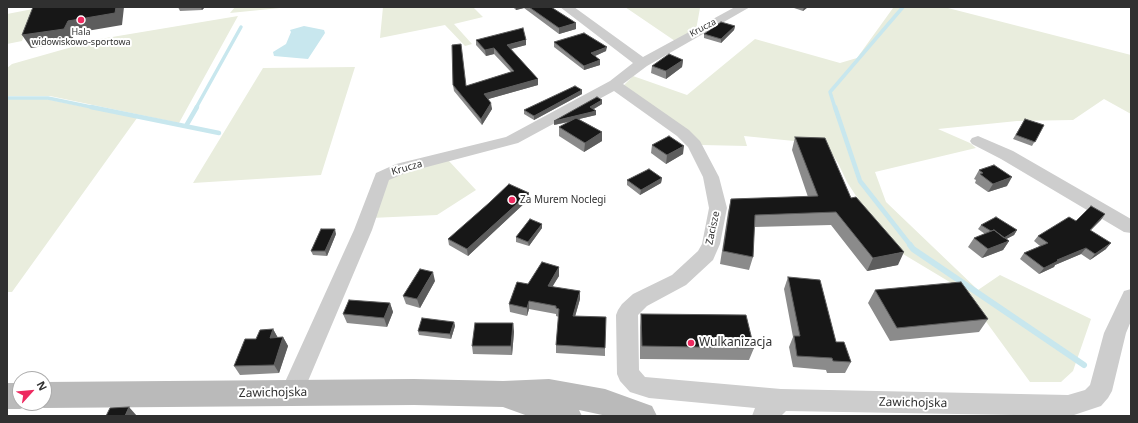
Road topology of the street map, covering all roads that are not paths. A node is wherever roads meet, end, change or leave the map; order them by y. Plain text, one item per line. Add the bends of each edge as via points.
1 (566, 7) edge
2 (744, 7) edge
3 (642, 63) junction
4 (615, 84) junction
5 (978, 141) dead end
6 (1131, 227) edge
7 (1131, 297) edge
8 (628, 374) joint
9 (292, 393) junction
10 (503, 394) junction
11 (52, 395) edge
12 (781, 400) junction
13 (567, 416) edge
14 (642, 416) edge
15 (764, 416) edge

1 - 3 street
2 - 3 street, Krucza
3 - 4 street, Krucza
4 - 8 street, Zacisze via 683,132 694,144 711,177 718,208 711,244 706,255 679,280 640,300 629,310
4 - 9 street, Krucza via 512,140 402,168 382,176 363,230
5 - 6 street via 1007,155
7 - 12 street, Zawichojska via 1115,333 1100,391 1093,398 1080,404 1068,406
8 - 12 street, Zawichojska via 638,385 649,388
9 - 10 street, Zawichojska
9 - 11 street, Zawichojska
10 - 13 street, Zawichojska
10 - 14 street, Zawichojska via 549,392 605,402
12 - 15 street

